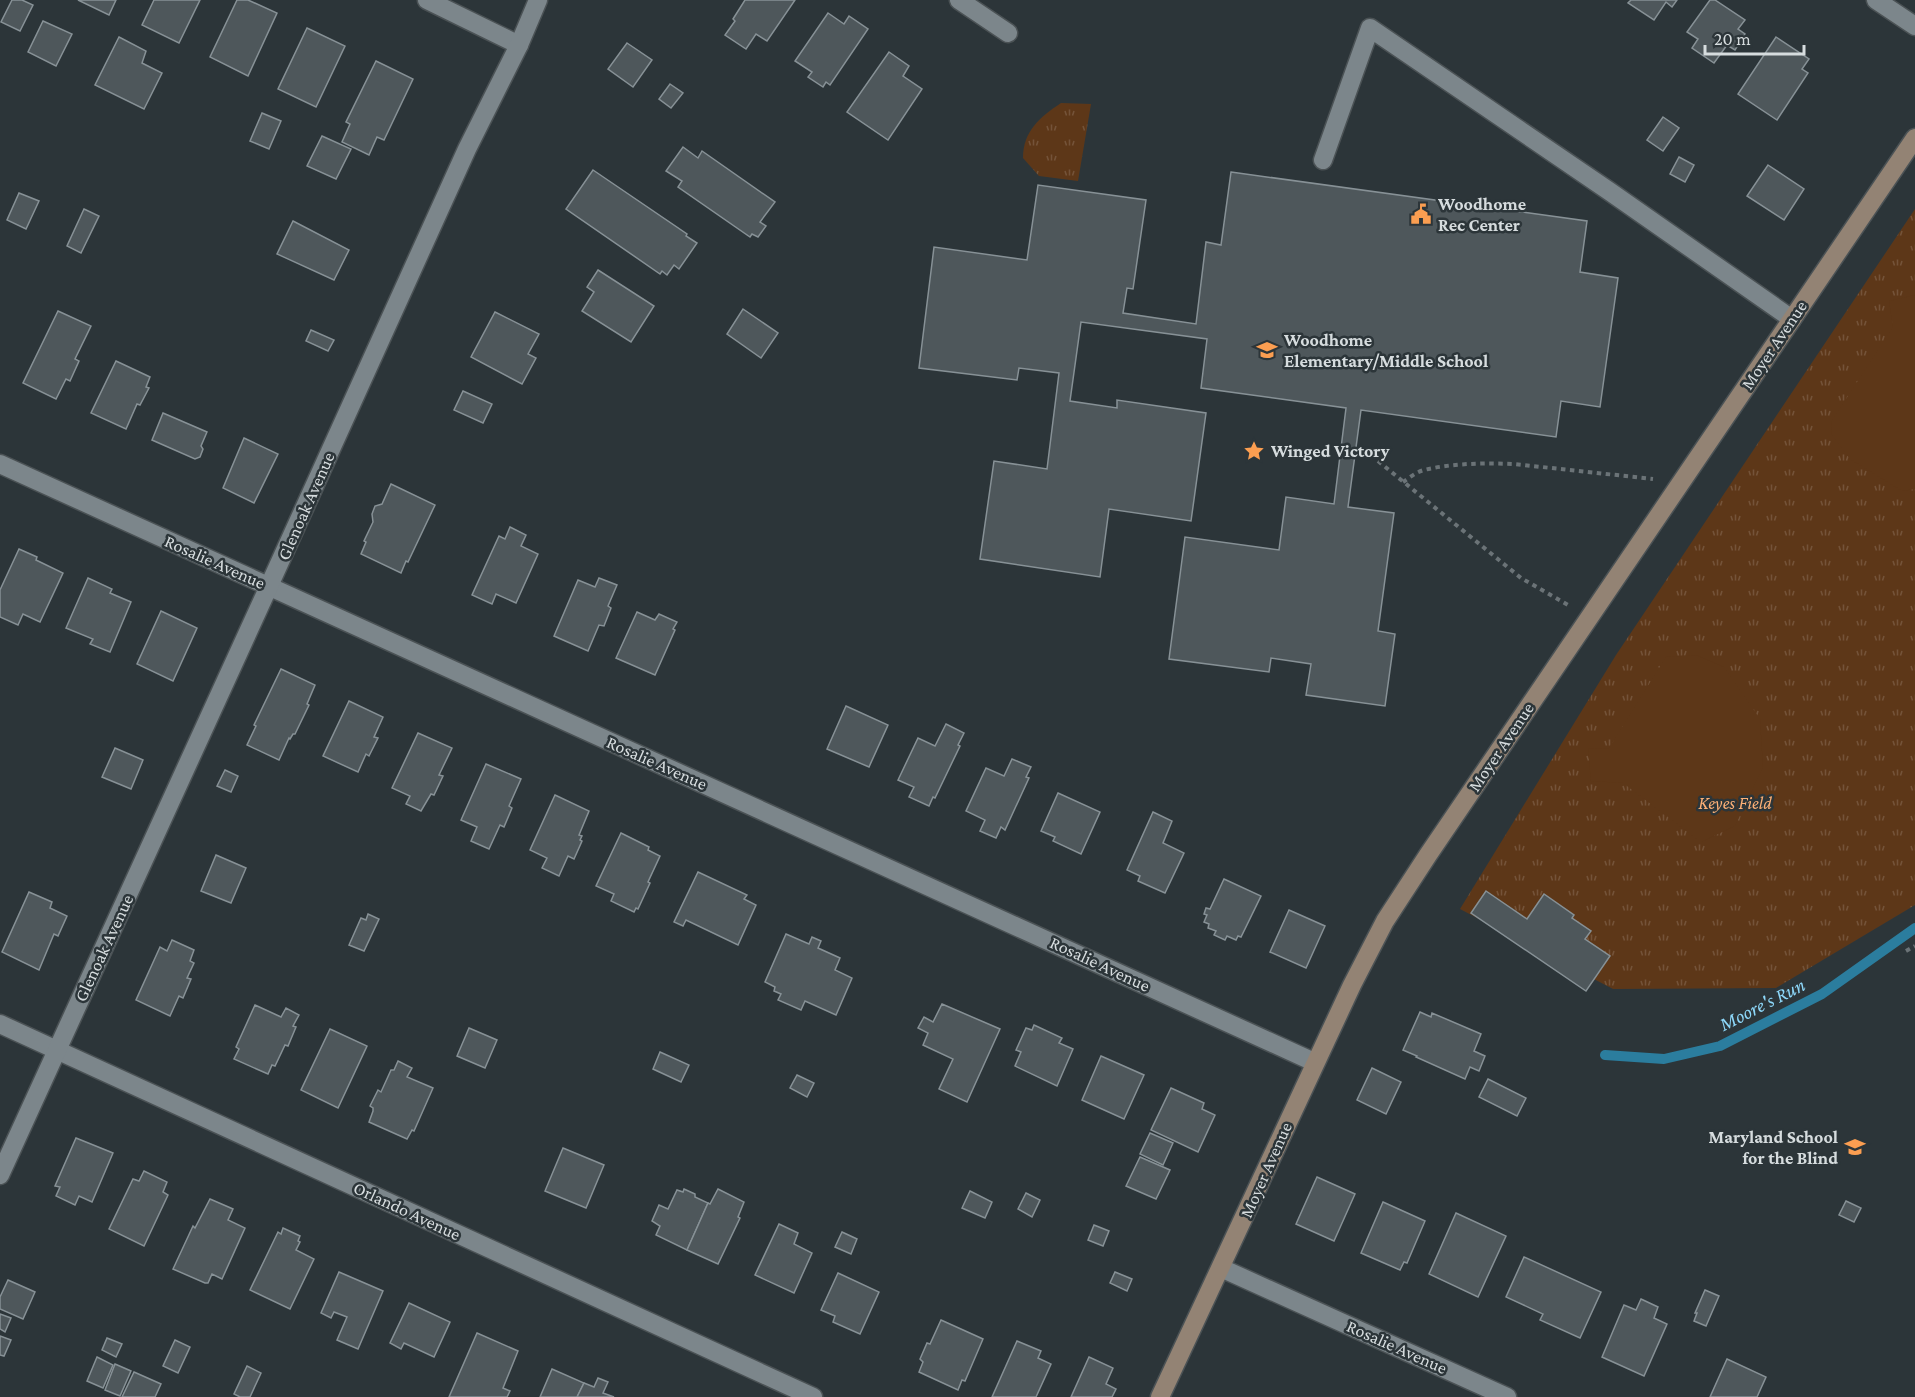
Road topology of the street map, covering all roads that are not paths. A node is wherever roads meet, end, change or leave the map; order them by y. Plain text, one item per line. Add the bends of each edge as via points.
1 (427, 0) edge
2 (538, 0) edge
3 (959, 0) edge
4 (1876, 0) edge
5 (1915, 26) edge
6 (1008, 33) dead end
7 (519, 45) junction
8 (1915, 138) edge
9 (1323, 160) dead end
10 (1792, 319) junction
11 (0, 464) edge
12 (269, 586) junction
13 (0, 1024) edge
14 (57, 1050) junction
15 (1314, 1062) junction
16 (0, 1175) edge
17 (1221, 1268) junction
18 (813, 1397) edge
19 (1160, 1397) edge
20 (1507, 1397) edge

1 - 7 street
2 - 7 street, Glenoak Avenue
3 - 6 street
4 - 5 street
7 - 12 street, Glenoak Avenue via 467,149
8 - 10 street, Moyer Avenue
9 - 10 street via 1370,28
10 - 15 street, Moyer Avenue via 1385,921
11 - 12 street, Rosalie Avenue
12 - 14 street, Glenoak Avenue
12 - 15 street, Rosalie Avenue
13 - 14 street, Orlando Avenue
14 - 16 street, Glenoak Avenue
14 - 18 street, Orlando Avenue
15 - 17 street, Moyer Avenue
17 - 19 street, Moyer Avenue
17 - 20 street, Rosalie Avenue

